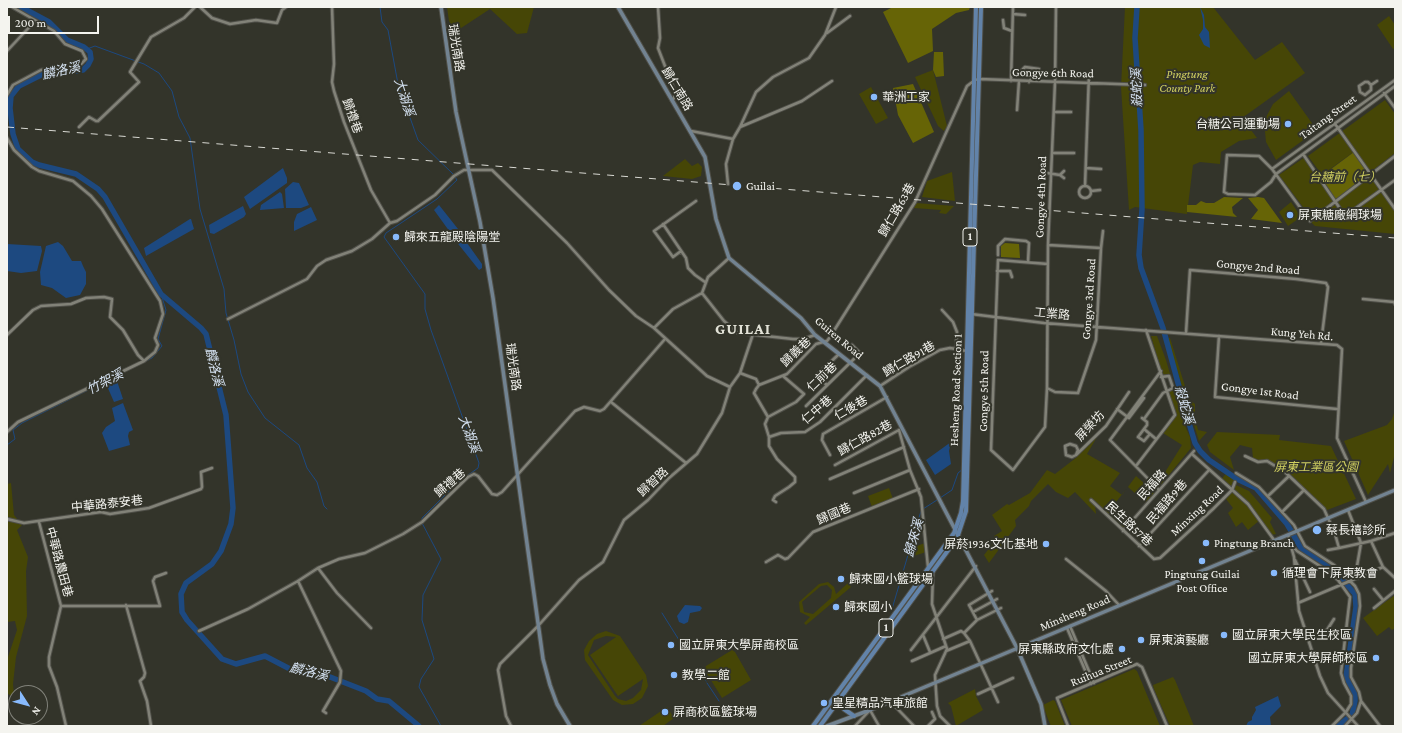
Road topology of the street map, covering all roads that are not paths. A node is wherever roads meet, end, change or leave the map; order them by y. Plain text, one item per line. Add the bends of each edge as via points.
1 (12, 7) edge
2 (194, 7) edge
3 (200, 7) edge
4 (286, 7) edge
5 (332, 7) edge
6 (441, 7) edge
7 (618, 7) edge
8 (658, 7) edge
9 (836, 7) edge
10 (976, 7) edge
11 (981, 7) edge
12 (1013, 7) edge
13 (1056, 7) edge
14 (1013, 14) junction
15 (1025, 15) dead end
16 (850, 16) dead end
17 (1003, 20) dead end
18 (36, 21) junction
19 (1012, 31) junction
20 (825, 35) junction
21 (7, 51) edge
22 (1019, 70) dead end
23 (1025, 72) junction
24 (1037, 73) junction
25 (1042, 73) dead end
26 (1089, 74) dead end
27 (977, 80) junction
28 (1395, 80) edge
29 (832, 81) dead end
30 (1011, 81) junction
31 (1019, 81) junction
32 (1377, 81) dead end
33 (1029, 82) junction
34 (1055, 82) junction
35 (1089, 83) junction
36 (1145, 85) dead end
37 (1371, 85) junction
38 (1395, 86) edge
39 (1384, 93) junction
40 (7, 95) edge
41 (672, 101) junction
42 (1395, 108) edge
43 (1017, 110) dead end
44 (1054, 112) junction
45 (1071, 112) dead end
46 (1334, 122) junction
47 (78, 127) dead end
48 (740, 127) junction
49 (1337, 127) junction
50 (691, 131) junction
51 (7, 138) edge
52 (732, 139) junction
53 (1052, 153) junction
54 (1074, 153) dead end
55 (1303, 154) junction
56 (1395, 156) edge
57 (1086, 168) junction
58 (468, 169) junction
59 (1101, 169) dead end
60 (1272, 169) junction
61 (1064, 171) dead end
62 (1047, 173) dead end
63 (1276, 174) junction
64 (1051, 175) junction
65 (1060, 175) junction
66 (1370, 175) junction
67 (1064, 178) dead end
68 (1395, 180) edge
69 (728, 184) dead end
70 (1085, 186) junction
71 (1100, 190) dead end
72 (1381, 190) junction
73 (1091, 191) junction
74 (696, 201) dead end
75 (1335, 201) junction
76 (1395, 209) edge
77 (390, 223) junction
78 (663, 224) junction
79 (1103, 231) dead end
80 (1048, 245) junction
81 (1101, 248) junction
82 (681, 251) junction
83 (998, 255) dead end
84 (729, 258) junction
85 (1028, 262) junction
86 (1048, 264) junction
87 (997, 271) junction
88 (1012, 277) dead end
89 (705, 282) junction
90 (702, 293) junction
91 (1363, 299) dead end
92 (1395, 304) edge
93 (942, 310) dead end
94 (970, 314) junction
95 (995, 316) junction
96 (228, 319) dead end
97 (1047, 323) junction
98 (1098, 326) junction
99 (654, 328) junction
100 (1146, 330) junction
101 (1172, 332) joint
102 (1186, 333) junction
103 (753, 334) junction
104 (816, 334) junction
105 (7, 335) edge
106 (1219, 336) junction
107 (665, 339) junction
108 (824, 341) junction
109 (1321, 343) junction
110 (852, 345) dead end
111 (956, 348) junction
112 (969, 351) junction
113 (840, 354) junction
114 (144, 361) junction
115 (851, 362) junction
116 (1160, 372) junction
117 (740, 373) junction
118 (868, 375) junction
119 (783, 376) junction
120 (1161, 378) junction
121 (759, 385) junction
122 (827, 386) junction
123 (880, 386) junction
124 (730, 387) junction
125 (1047, 388) junction
126 (1166, 391) junction
127 (1129, 392) dead end
128 (888, 397) junction
129 (1144, 398) dead end
130 (611, 402) junction
131 (806, 406) dead end
132 (1117, 409) junction
133 (1337, 409) junction
134 (768, 416) junction
135 (1127, 416) junction
136 (903, 428) junction
137 (1144, 429) junction
138 (899, 430) junction
139 (7, 432) edge
140 (1150, 434) junction
141 (769, 437) junction
142 (1156, 439) junction
143 (904, 447) junction
144 (1194, 451) dead end
145 (1076, 454) junction
146 (1192, 454) junction
147 (830, 455) dead end
148 (1245, 456) dead end
149 (686, 463) junction
150 (835, 465) dead end
151 (1136, 466) junction
152 (212, 468) dead end
153 (966, 468) junction
154 (910, 470) junction
155 (1209, 470) junction
156 (1236, 473) dead end
157 (518, 475) junction
158 (1289, 476) junction
159 (830, 480) dead end
160 (1235, 482) dead end
161 (919, 489) junction
162 (1160, 490) junction
163 (1232, 490) junction
164 (1304, 490) junction
165 (1395, 490) edge
166 (854, 493) dead end
167 (1268, 496) junction
168 (1091, 500) dead end
169 (776, 502) dead end
170 (1366, 502) junction
171 (1348, 510) junction
172 (1282, 512) junction
173 (1328, 518) junction
174 (7, 519) edge
175 (39, 522) junction
176 (955, 528) junction
177 (1123, 531) junction
178 (1297, 531) junction
179 (1395, 533) edge
180 (958, 534) junction
181 (1288, 535) junction
182 (1274, 540) junction
183 (1371, 541) junction
184 (1290, 543) junction
185 (1361, 544) junction
186 (1174, 545) joint
187 (1139, 546) junction
188 (1338, 548) junction
189 (1328, 550) dead end
190 (1294, 557) junction
191 (1066, 559) dead end
192 (766, 562) dead end
193 (976, 566) junction
194 (1383, 567) junction
195 (318, 568) junction
196 (928, 568) junction
197 (933, 571) junction
198 (166, 573) dead end
199 (1359, 578) junction
200 (1395, 578) edge
201 (298, 581) junction
202 (1351, 582) junction
203 (1343, 585) junction
204 (1374, 589) dead end
205 (1395, 591) edge
206 (991, 592) junction
207 (1310, 592) dead end
208 (995, 600) junction
209 (1383, 600) junction
210 (1298, 603) junction
211 (1119, 605) junction
212 (61, 606) junction
213 (126, 606) junction
214 (1000, 608) junction
215 (1374, 608) dead end
216 (973, 612) junction
217 (936, 618) junction
218 (1334, 619) dead end
219 (977, 620) junction
220 (538, 626) junction
221 (1068, 627) junction
222 (371, 628) dead end
223 (199, 631) dead end
224 (964, 633) junction
225 (922, 635) junction
226 (1306, 638) junction
227 (942, 639) junction
228 (970, 641) junction
229 (946, 646) junction
230 (1017, 648) junction
231 (911, 650) dead end
232 (946, 651) junction
233 (930, 652) junction
234 (912, 661) dead end
235 (981, 663) junction
236 (1013, 678) dead end
237 (935, 683) junction
238 (1093, 684) junction
239 (992, 688) junction
240 (978, 694) dead end
241 (841, 698) junction
242 (890, 701) junction
243 (1361, 701) junction
244 (998, 702) dead end
245 (870, 710) junction
246 (932, 712) dead end
247 (1346, 712) junction
248 (326, 713) dead end
249 (854, 716) junction
250 (1353, 718) junction
251 (66, 726) edge
252 (151, 726) edge
253 (511, 726) edge
254 (570, 726) edge
255 (814, 726) edge
256 (820, 726) edge
257 (826, 726) edge
258 (855, 726) edge
259 (879, 726) edge
260 (914, 726) edge
261 (928, 726) edge
262 (950, 726) edge
263 (1045, 726) edge
264 (1068, 726) edge
265 (1167, 726) edge
266 (1332, 726) edge
267 (1345, 726) edge
268 (1358, 726) edge
269 (1380, 726) edge

1 - 18 street
2 - 47 street via 184,18 151,37 130,72 139,82 98,120 89,117
3 - 4 street via 212,18 230,24 256,20 277,23 282,10
5 - 77 street, 歸禮巷 via 334,91 371,190
6 - 58 street, 瑞光南路 via 456,112
7 - 41 street, 歸仁南路
8 - 41 street via 658,48 675,92
9 - 20 street
10 - 27 main road, Hesheng Road Section 1 / 1
11 - 27 main road, Hesheng Road Section 1 / 1
12 - 14 street
13 - 34 street, Gongye 4th Road
14 - 15 street
14 - 19 street
16 - 20 street
17 - 19 street via 1004,28
18 - 21 street
18 - 40 street via 54,31 65,44 82,51 86,59 80,65 41,70 13,86
19 - 30 street
20 - 48 street via 809,58 773,77 756,92
22 - 23 street
23 - 24 street
23 - 24 street via 1024,67 1038,68
24 - 25 street
24 - 33 street
26 - 35 street
27 - 30 street, Gongye 6th Road
27 - 94 main road, Hesheng Road Section 1 / 1
27 - 108 street, 歸仁路63巷 via 967,86 913,205 830,337
28 - 46 street, Taitang Street
29 - 48 street via 802,101
30 - 31 street, Gongye 6th Road
31 - 33 street, Gongye 6th Road
31 - 43 street
32 - 37 street
33 - 34 street, Gongye 6th Road
34 - 35 street, Gongye 6th Road
34 - 44 street, Gongye 4th Road
35 - 36 street, Gongye 6th Road
35 - 57 street
37 - 37 street via 1365,82 1359,86 1360,92 1365,95 1371,90
38 - 39 street, Taitang Street
39 - 42 street
39 - 49 street, Taitang Street
41 - 50 street, 歸仁南路
44 - 45 street
44 - 53 street, Gongye 4th Road
46 - 49 street
46 - 60 street, Taitang Street
48 - 52 street
49 - 55 street, Taitang Street
49 - 66 street
50 - 52 street
50 - 84 street, 歸仁南路 via 705,157 716,219
51 - 114 street via 14,150 32,167 73,182 91,196 102,209 160,302 163,314 155,338 158,345 155,352
52 - 69 street via 726,164
53 - 54 street
53 - 64 street, Gongye 4th Road
55 - 63 street, Taitang Street
55 - 75 street
56 - 66 street
57 - 59 street
57 - 70 street
58 - 77 street via 454,176 435,195
58 - 99 street via 492,170 499,175 609,290 636,316
58 - 157 street, 瑞光南路 via 493,298
60 - 63 street
60 - 63 street, Taitang Street via 1259,156 1227,156 1224,192 1255,195 1271,182
61 - 65 street
62 - 64 street
63 - 75 street via 1310,221
64 - 65 street
64 - 80 street, Gongye 4th Road
65 - 67 street
66 - 72 street
66 - 75 street
68 - 72 street
70 - 73 street
70 - 73 street via 1080,189 1082,197 1089,196
71 - 73 street
72 - 75 street via 1345,216
72 - 76 street
74 - 78 street
77 - 96 street via 372,239 352,251 326,260 308,279
78 - 82 street
78 - 82 street via 654,231 673,257
79 - 81 street
80 - 81 street, Gongye 3rd Road
80 - 86 street, Gongye 4th Road
81 - 98 street, Gongye 3rd Road
82 - 89 street via 688,268
83 - 85 street via 998,246 1005,239 1026,241 1029,243
84 - 89 street
84 - 104 street, Guiren Road via 796,313
85 - 86 street
85 - 87 street via 998,260
86 - 97 street, Gongye 4th Road
87 - 88 street via 1010,271
87 - 95 street, Gongye 5th Road
89 - 90 street
90 - 99 street via 673,309
90 - 103 street, 歸義巷 via 734,331
91 - 92 street
93 - 111 street via 953,322 957,332
94 - 95 street, 工業路
94 - 112 main road, Hesheng Road Section 1 / 1
95 - 97 street, 工業路
95 - 125 street, Gongye 5th Road via 991,450 1013,470 1045,427
97 - 98 street, 工業路
97 - 125 street, Gongye 4th Road
98 - 100 street, 工業路
98 - 125 street, Gongye 3rd Road via 1096,340 1078,393 1055,392
99 - 107 street
100 - 101 street, 工業路
100 - 116 street
101 - 102 street, Kung Yeh Rd.
102 - 106 street, Kung Yeh Rd.
102 - 109 street, Gongye 2nd Road via 1190,270 1324,282 1328,287
103 - 104 street, 歸義巷 via 803,339
103 - 117 street, 歸智路
104 - 108 street, Guiren Road
105 - 114 street via 33,310 41,306 71,304 86,298 104,297 112,299 110,317 123,330
106 - 109 street, Kung Yeh Rd.
106 - 133 street, Gongye 1st Road via 1215,397
107 - 124 street via 707,376
107 - 130 street, 歸禮巷
108 - 113 street, Guiren Road
108 - 119 street, 歸義巷 via 816,344
109 - 133 street, Kung Yeh Rd. via 1337,345 1342,349
110 - 115 street, 仁前巷 via 860,353
111 - 112 street, 歸仁路91巷
111 - 123 street, 歸仁路91巷 via 934,353
112 - 153 main road, Hesheng Road Section 1 / 1
113 - 115 street, Guiren Road
113 - 122 street via 816,376
114 - 139 street via 18,422
115 - 118 street, Guiren Road
115 - 122 street, 仁前巷
116 - 120 street
116 - 135 street
117 - 121 street via 756,379
117 - 124 street, 歸智路
118 - 123 street, Guiren Road
118 - 141 street, 仁中巷 via 820,422 805,432 781,433
119 - 121 street, 歸義巷
119 - 134 street via 804,394 796,402
120 - 126 street
120 - 126 street via 1167,376 1170,379 1173,388
121 - 134 street via 754,393
122 - 131 street, 仁前巷
123 - 128 street, Guiren Road
124 - 149 street, 歸智路 via 722,414 703,446
126 - 137 street via 1143,419 1147,423
126 - 142 street via 1175,415
127 - 132 street, 屏榮坊
128 - 136 street, Guiren Road
128 - 147 street, 仁後巷 via 823,434 822,440
129 - 135 street via 1129,418
130 - 149 street
130 - 157 street, 歸禮巷 via 602,410 584,407 575,411
132 - 135 street, 屏榮坊
132 - 145 street, 屏榮坊 via 1106,426
133 - 170 street, Kung Yeh Rd. via 1337,438
134 - 141 street via 765,424
135 - 151 street via 1110,440
136 - 138 street, 歸仁路82巷
136 - 176 street, Guiren Road
137 - 140 street
137 - 140 street via 1138,436 1142,441
138 - 143 street
138 - 150 street, 歸仁路82巷
140 - 142 street
141 - 169 street via 769,446 777,459 795,477 789,487 775,496 773,500
142 - 151 street
143 - 154 street
143 - 159 street
144 - 146 street, 民福路
145 - 145 street, 屏榮坊 via 1072,457 1066,455 1065,446 1076,446
146 - 155 street
146 - 162 street, 民福路
148 - 158 street via 1258,462 1267,461
149 - 220 street, 歸智路 via 624,520 603,562 579,580
151 - 162 street
152 - 175 street, 中華路泰安巷 via 201,472 201,489 149,508 110,514 101,512
153 - 176 main road, Hesheng Road Section 1 / 1 via 962,501
153 - 180 main road, Hesheng Road Section 1 / 1 via 966,511
154 - 161 street
154 - 166 street
155 - 163 street
155 - 187 street, 民福路9巷
156 - 167 street via 1259,487
157 - 195 street, 歸禮巷 via 497,495 492,494 474,474 422,522 403,534 365,553 339,559
157 - 220 street, 瑞光南路
158 - 164 street
158 - 167 street
160 - 163 street, Minxing Road
161 - 192 street, 歸國巷 via 814,532 788,558 778,555
161 - 196 street
162 - 177 street, 民福路
163 - 182 street, Minxing Road via 1248,504
163 - 186 street, Minxing Road
164 - 172 street
164 - 173 street via 1324,509
165 - 170 street
167 - 172 street
168 - 177 street, 民生路57巷
170 - 171 street
171 - 173 street
171 - 185 street
172 - 178 street
173 - 178 street
173 - 188 street
174 - 175 street, 中華路泰安巷 via 24,523
175 - 212 street, 中華路農田巷
176 - 180 street, Guiren Road
176 - 196 main road, Hesheng Road Section 1 / 1
177 - 187 street, 民生路57巷
178 - 181 street, Minsheng Road
178 - 202 street via 1305,546 1334,565
179 - 183 street
180 - 193 street, Guiren Road
180 - 197 main road, Hesheng Road Section 1 / 1
181 - 182 street, Minsheng Road
181 - 184 street
182 - 211 street, Minsheng Road
183 - 185 street
183 - 194 street
184 - 190 street
184 - 203 street
185 - 188 street
185 - 199 street via 1356,572
186 - 187 street, 民生路57巷 via 1160,558 1154,559
188 - 189 street
190 - 207 street
190 - 210 street
191 - 211 street via 1106,591
193 - 206 street, Guiren Road
193 - 217 street
194 - 199 street
194 - 200 street
195 - 201 street, 歸禮巷
195 - 222 street via 337,593
196 - 197 street
196 - 255 main road, Hesheng Road Section 1 / 1
197 - 217 street via 932,604
197 - 241 main road, Hesheng Road Section 1 / 1
198 - 213 street, 中華路農田巷 via 155,577 153,581 160,606
199 - 202 street
201 - 223 street, 歸禮巷 via 248,609
201 - 248 street via 341,671 340,682 323,710
202 - 203 street
202 - 243 street via 1359,594 1360,606 1351,677
203 - 210 street
203 - 247 street via 1349,594 1350,602 1342,673 1351,700
204 - 209 street
205 - 209 street
206 - 208 street, Guiren Road
206 - 216 street via 969,605
208 - 214 street, Guiren Road
208 - 216 street
209 - 215 street
210 - 226 street
211 - 221 street, Minsheng Road
212 - 213 street, 中華路農田巷
212 - 251 street, 中華路農田巷 via 49,666 57,686
213 - 252 street via 145,673 140,681
214 - 219 street
214 - 230 street, Guiren Road
216 - 219 street
217 - 225 street
217 - 227 street
218 - 226 street via 1327,630
219 - 224 street
220 - 253 street, 歸智路 via 503,659 498,670 506,716
220 - 254 street, 瑞光南路 via 550,685
221 - 230 street, Minsheng Road
221 - 238 street
224 - 227 street via 961,631
224 - 228 street
225 - 231 street
225 - 233 street
226 - 247 street via 1328,693
227 - 229 street
228 - 232 street
228 - 235 street
229 - 232 street
229 - 233 street
230 - 235 street, Minsheng Road
230 - 263 street, Guiren Road via 1041,704
232 - 237 street via 937,670
233 - 234 street
235 - 237 street, Minsheng Road
235 - 239 street
236 - 239 street
237 - 242 street, Minsheng Road
237 - 262 street via 938,712
238 - 264 street, Ruihua Street via 1057,698
238 - 265 street, Ruihua Street via 1137,664 1140,665
239 - 240 street
239 - 244 street
241 - 249 main road via 844,709
241 - 256 main road, Hesheng Road Section 1 / 1
242 - 245 street, Minsheng Road
242 - 260 street
243 - 250 street
243 - 269 street
245 - 249 street, Minsheng Road
245 - 258 street
245 - 259 street
246 - 261 street via 935,719
247 - 250 street
247 - 266 street
249 - 257 street, Minsheng Road
250 - 267 street
250 - 268 street

